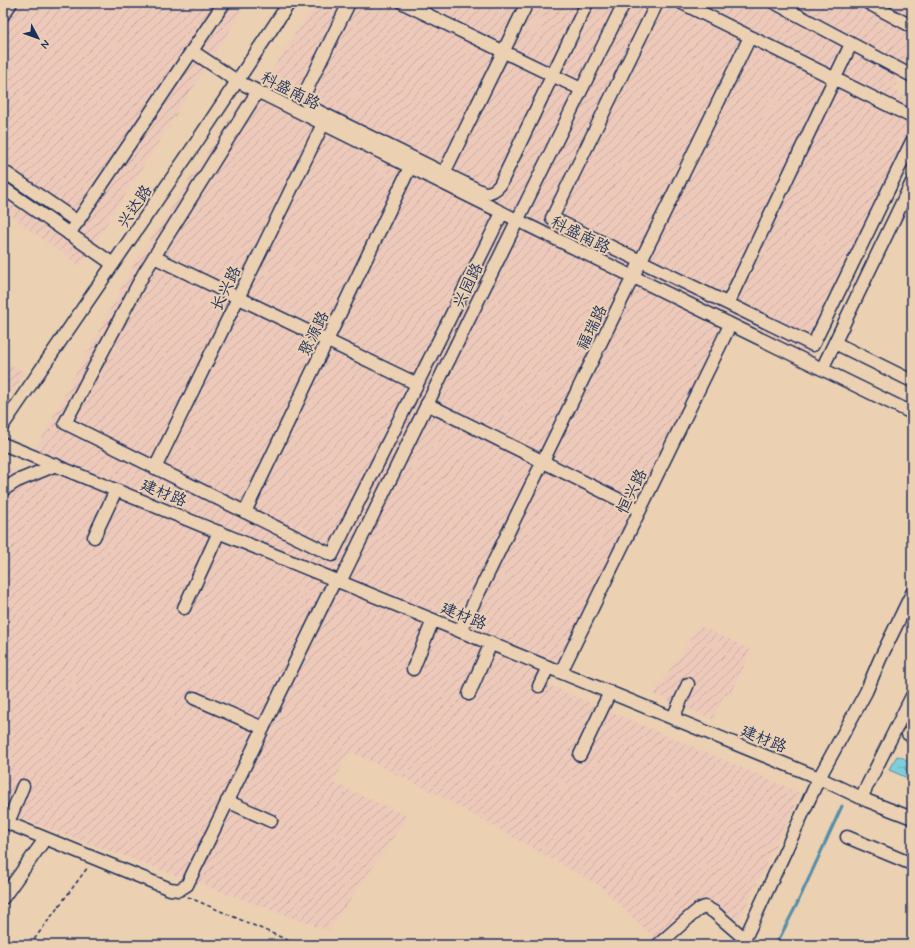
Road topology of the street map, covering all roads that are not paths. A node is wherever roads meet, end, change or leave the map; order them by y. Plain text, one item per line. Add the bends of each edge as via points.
1 (11, 3) edge
2 (224, 3) edge
3 (289, 3) edge
4 (349, 3) edge
5 (403, 3) edge
6 (527, 3) edge
7 (587, 3) edge
8 (624, 3) edge
9 (657, 3) edge
10 (682, 3) edge
11 (775, 3) edge
12 (868, 3) edge
13 (3, 15) edge
14 (912, 26) edge
15 (750, 37) junction
16 (852, 44) junction
17 (192, 51) junction
18 (504, 52) junction
19 (553, 75) junction
20 (912, 76) edge
21 (835, 79) junction
22 (237, 81) junction
23 (581, 89) junction
24 (258, 91) junction
25 (912, 117) edge
26 (323, 124) junction
27 (912, 141) edge
28 (410, 167) junction
29 (3, 170) edge
30 (444, 173) junction
31 (912, 182) edge
32 (3, 188) edge
33 (502, 213) junction
34 (517, 220) junction
35 (78, 222) junction
36 (70, 234) junction
37 (154, 257) junction
38 (641, 261) junction
39 (113, 264) junction
40 (633, 277) junction
41 (238, 298) junction
42 (728, 303) junction
43 (730, 325) junction
44 (327, 341) junction
45 (835, 343) junction
46 (822, 369) junction
47 (912, 381) edge
48 (417, 384) junction
49 (427, 404) junction
50 (912, 413) edge
51 (3, 425) edge
52 (3, 444) edge
53 (542, 462) junction
54 (56, 465) junction
55 (155, 468) junction
56 (3, 490) edge
57 (116, 490) junction
58 (640, 510) junction
59 (245, 512) junction
60 (219, 532) junction
61 (94, 537) dead end
62 (338, 581) junction
63 (912, 593) edge
64 (184, 608) dead end
65 (434, 620) junction
66 (460, 631) junction
67 (491, 643) junction
68 (548, 667) junction
69 (413, 669) dead end
70 (561, 672) junction
71 (688, 684) dead end
72 (539, 686) dead end
73 (610, 692) junction
74 (469, 694) dead end
75 (912, 696) edge
76 (194, 698) dead end
77 (673, 718) junction
78 (263, 728) junction
79 (580, 755) dead end
80 (819, 778) junction
81 (23, 786) dead end
82 (861, 798) junction
83 (227, 801) junction
84 (912, 818) edge
85 (271, 821) dead end
86 (5, 822) edge
87 (847, 837) dead end
88 (45, 838) junction
89 (912, 864) edge
90 (3, 898) edge
91 (743, 942) edge
92 (658, 945) edge

1 - 13 street
2 - 17 street
3 - 22 street, 兴达路
4 - 30 street via 304,95 306,101 311,108
5 - 18 street
6 - 18 street
7 - 19 street
8 - 23 street, 兴园路
9 - 38 street via 552,218
10 - 15 street
11 - 16 street
12 - 14 street
15 - 21 street
15 - 38 street, 福瑞路
16 - 20 street
16 - 21 street
17 - 22 street, 科盛南路
17 - 35 street
18 - 19 street
18 - 30 street
19 - 23 street
19 - 30 street via 496,190 484,193
21 - 25 street
21 - 42 street
22 - 24 street, 科盛南路
22 - 39 street, 兴达路
23 - 34 street, 兴园路
24 - 26 street, 科盛南路
24 - 37 street
26 - 28 street, 科盛南路
26 - 41 street, 长兴路
27 - 42 street via 813,345
28 - 33 street, 科盛南路
28 - 44 street, 聚源路
29 - 35 street
31 - 45 street
32 - 36 street
33 - 34 street, 科盛南路
33 - 48 street
34 - 40 street, 科盛南路
34 - 49 street, 兴园路
35 - 36 street
36 - 39 street
37 - 41 street
37 - 55 street via 65,423
38 - 40 street, 福瑞路
38 - 42 street
39 - 51 street, 兴达路
40 - 43 street, 科盛南路
40 - 53 street, 福瑞路
41 - 44 street
41 - 55 street, 长兴路
43 - 46 street, 科盛南路
43 - 58 street, 恒兴路
44 - 48 street
44 - 59 street, 聚源路
45 - 46 street
45 - 47 street
46 - 50 street, 科盛南路
48 - 59 street via 332,555
49 - 53 street
49 - 62 street, 兴园路
52 - 54 street, 建材路
53 - 58 street
53 - 66 street, 福瑞路
54 - 56 street via 17,481
54 - 57 street, 建材路
55 - 59 street
57 - 60 street, 建材路
57 - 61 street
58 - 70 street, 恒兴路
60 - 62 street, 建材路
60 - 64 street
62 - 65 street, 建材路
62 - 78 street, 兴园路
63 - 80 street via 866,692
65 - 66 street, 建材路
65 - 69 street
66 - 67 street, 建材路
67 - 68 street, 建材路
67 - 74 street
68 - 70 street, 建材路
68 - 72 street
70 - 73 street, 建材路
71 - 77 street
73 - 77 street, 建材路
73 - 79 street
75 - 82 street
76 - 78 street
77 - 80 street, 建材路
78 - 83 street, 兴园路
80 - 82 street, 建材路
80 - 91 street
81 - 86 street
82 - 84 street, 建材路
83 - 85 street
83 - 88 street, 兴园路 via 187,885 179,890 170,889
86 - 88 street
87 - 89 street
88 - 90 street
91 - 92 street via 714,912 705,907 693,914

